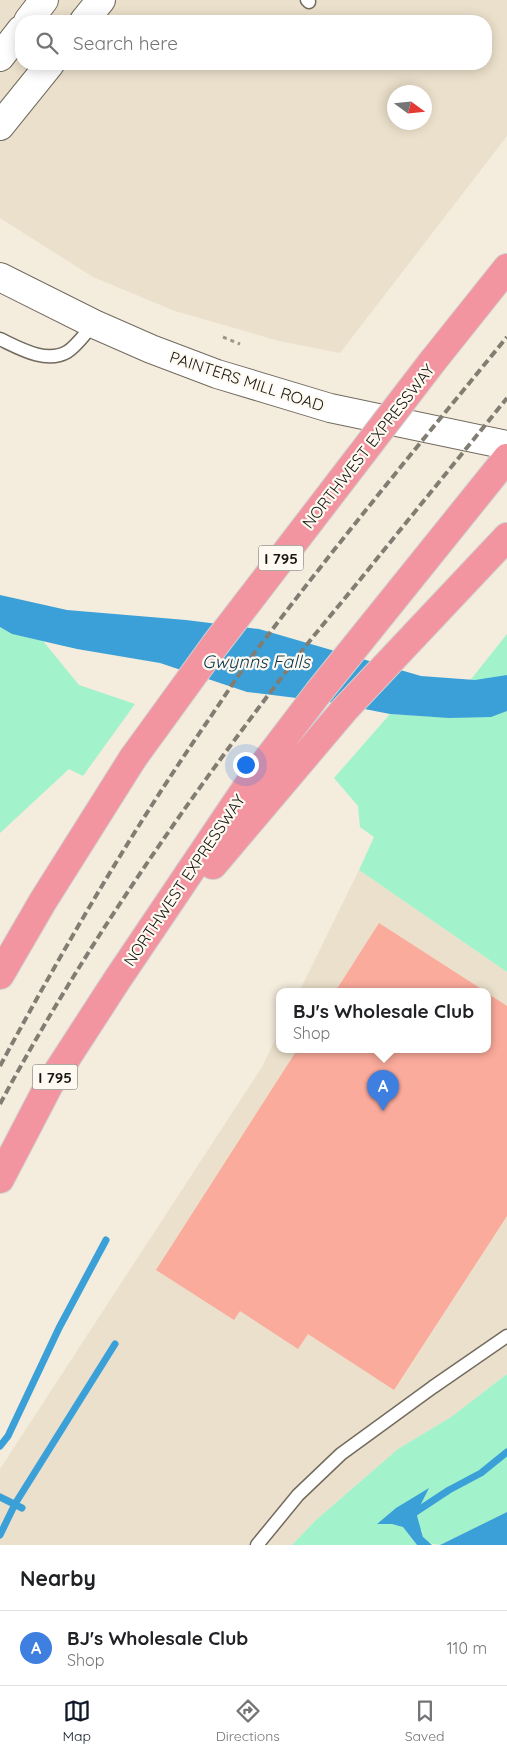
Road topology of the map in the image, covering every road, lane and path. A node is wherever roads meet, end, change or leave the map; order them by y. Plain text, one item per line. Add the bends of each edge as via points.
1 (44, 0) edge
2 (101, 0) edge
3 (33, 15) edge
4 (89, 15) edge
5 (15, 38) edge
6 (0, 57) edge
7 (45, 70) edge
8 (0, 126) edge
9 (507, 268) edge
10 (0, 277) edge
11 (94, 324) junction
12 (223, 337) dead end
13 (0, 338) edge
14 (240, 344) dead end
15 (507, 445) edge
16 (507, 458) edge
17 (507, 537) edge
18 (0, 975) edge
19 (117, 980) junction
20 (0, 1179) edge
21 (507, 1336) edge
22 (257, 1545) edge

1 - 3 main road
2 - 4 main road
5 - 6 main road
7 - 8 main road
9 - 18 highway, NORTHWEST EXPRESSWAY / I 795, bridge via 215,645 133,758
10 - 11 main road, PAINTERS MILL ROAD
11 - 13 lane via 68,351 55,357 26,352
11 - 15 main road, PAINTERS MILL ROAD via 151,349 264,389 330,408
12 - 14 path
16 - 19 highway, NORTHWEST EXPRESSWAY / I 795 via 251,781
17 - 19 highway via 352,702
19 - 20 highway, NORTHWEST EXPRESSWAY / I 795 via 49,1085
21 - 22 lane via 342,1454 298,1495

